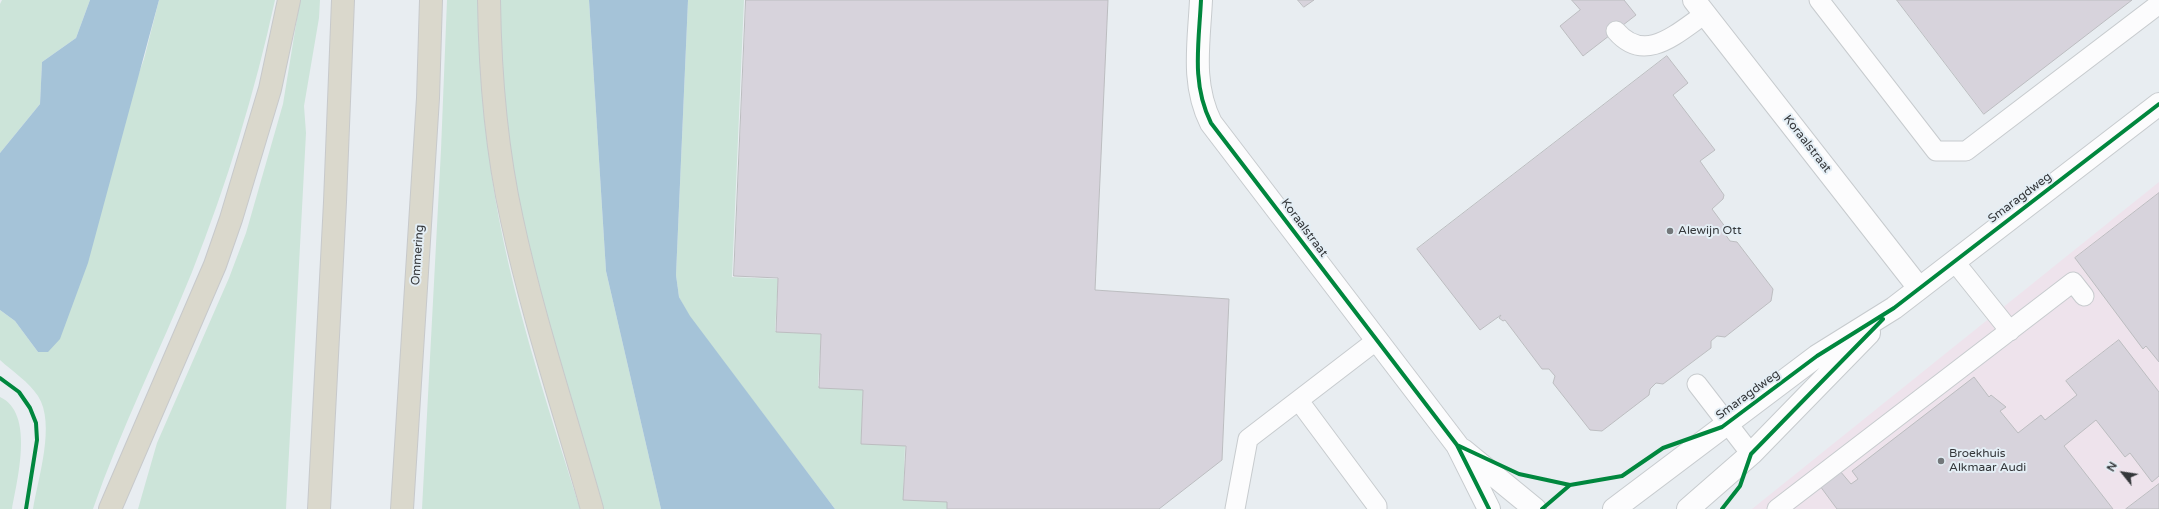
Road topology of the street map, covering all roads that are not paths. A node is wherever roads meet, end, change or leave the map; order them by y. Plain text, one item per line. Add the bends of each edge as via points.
1 (289, 0) edge
2 (343, 0) edge
3 (431, 0) edge
4 (489, 0) edge
5 (1201, 0) edge
6 (1819, 0) edge
7 (2159, 4) edge
8 (1699, 7) edge
9 (1616, 31) dead end
10 (2159, 104) edge
11 (1954, 261) junction
12 (1919, 288) junction
13 (2084, 296) dead end
14 (1894, 308) junction
15 (2010, 331) junction
16 (1377, 340) junction
17 (1697, 384) dead end
18 (1299, 401) junction
19 (1728, 422) junction
20 (1457, 445) junction
21 (1750, 454) junction
22 (125, 478) junction
23 (110, 509) edge
24 (119, 509) edge
25 (320, 509) edge
26 (402, 509) edge
27 (592, 509) edge
28 (1234, 509) edge
29 (1377, 509) edge
30 (1489, 509) edge
31 (1535, 509) edge
32 (1614, 509) edge
33 (1688, 509) edge
34 (1777, 509) edge

1 - 22 highway via 270,89 231,219 215,265
2 - 25 highway
3 - 26 highway, Ommering via 427,106
4 - 27 highway via 494,111 512,219 538,327
5 - 16 street, Koraalstraat via 1197,79 1202,105 1211,123
6 - 7 lane via 1936,151 1966,151
8 - 9 lane via 1668,40 1650,46 1635,46 1623,40
8 - 12 street, Koraalstraat
10 - 11 street, Smaragdweg
11 - 12 street, Smaragdweg
11 - 15 lane
12 - 14 street, Smaragdweg
13 - 15 lane via 2073,282
14 - 19 street, Smaragdweg via 1817,356
14 - 21 street, Smaragdweg
15 - 34 lane
16 - 18 lane
16 - 20 street, Koraalstraat
17 - 19 lane
18 - 28 lane via 1248,439
18 - 29 lane
19 - 21 lane
19 - 32 street, Smaragdweg
20 - 30 street, Koraalstraat
20 - 31 street, Koraalstraat
21 - 33 street, Smaragdweg
22 - 23 highway
22 - 24 highway

